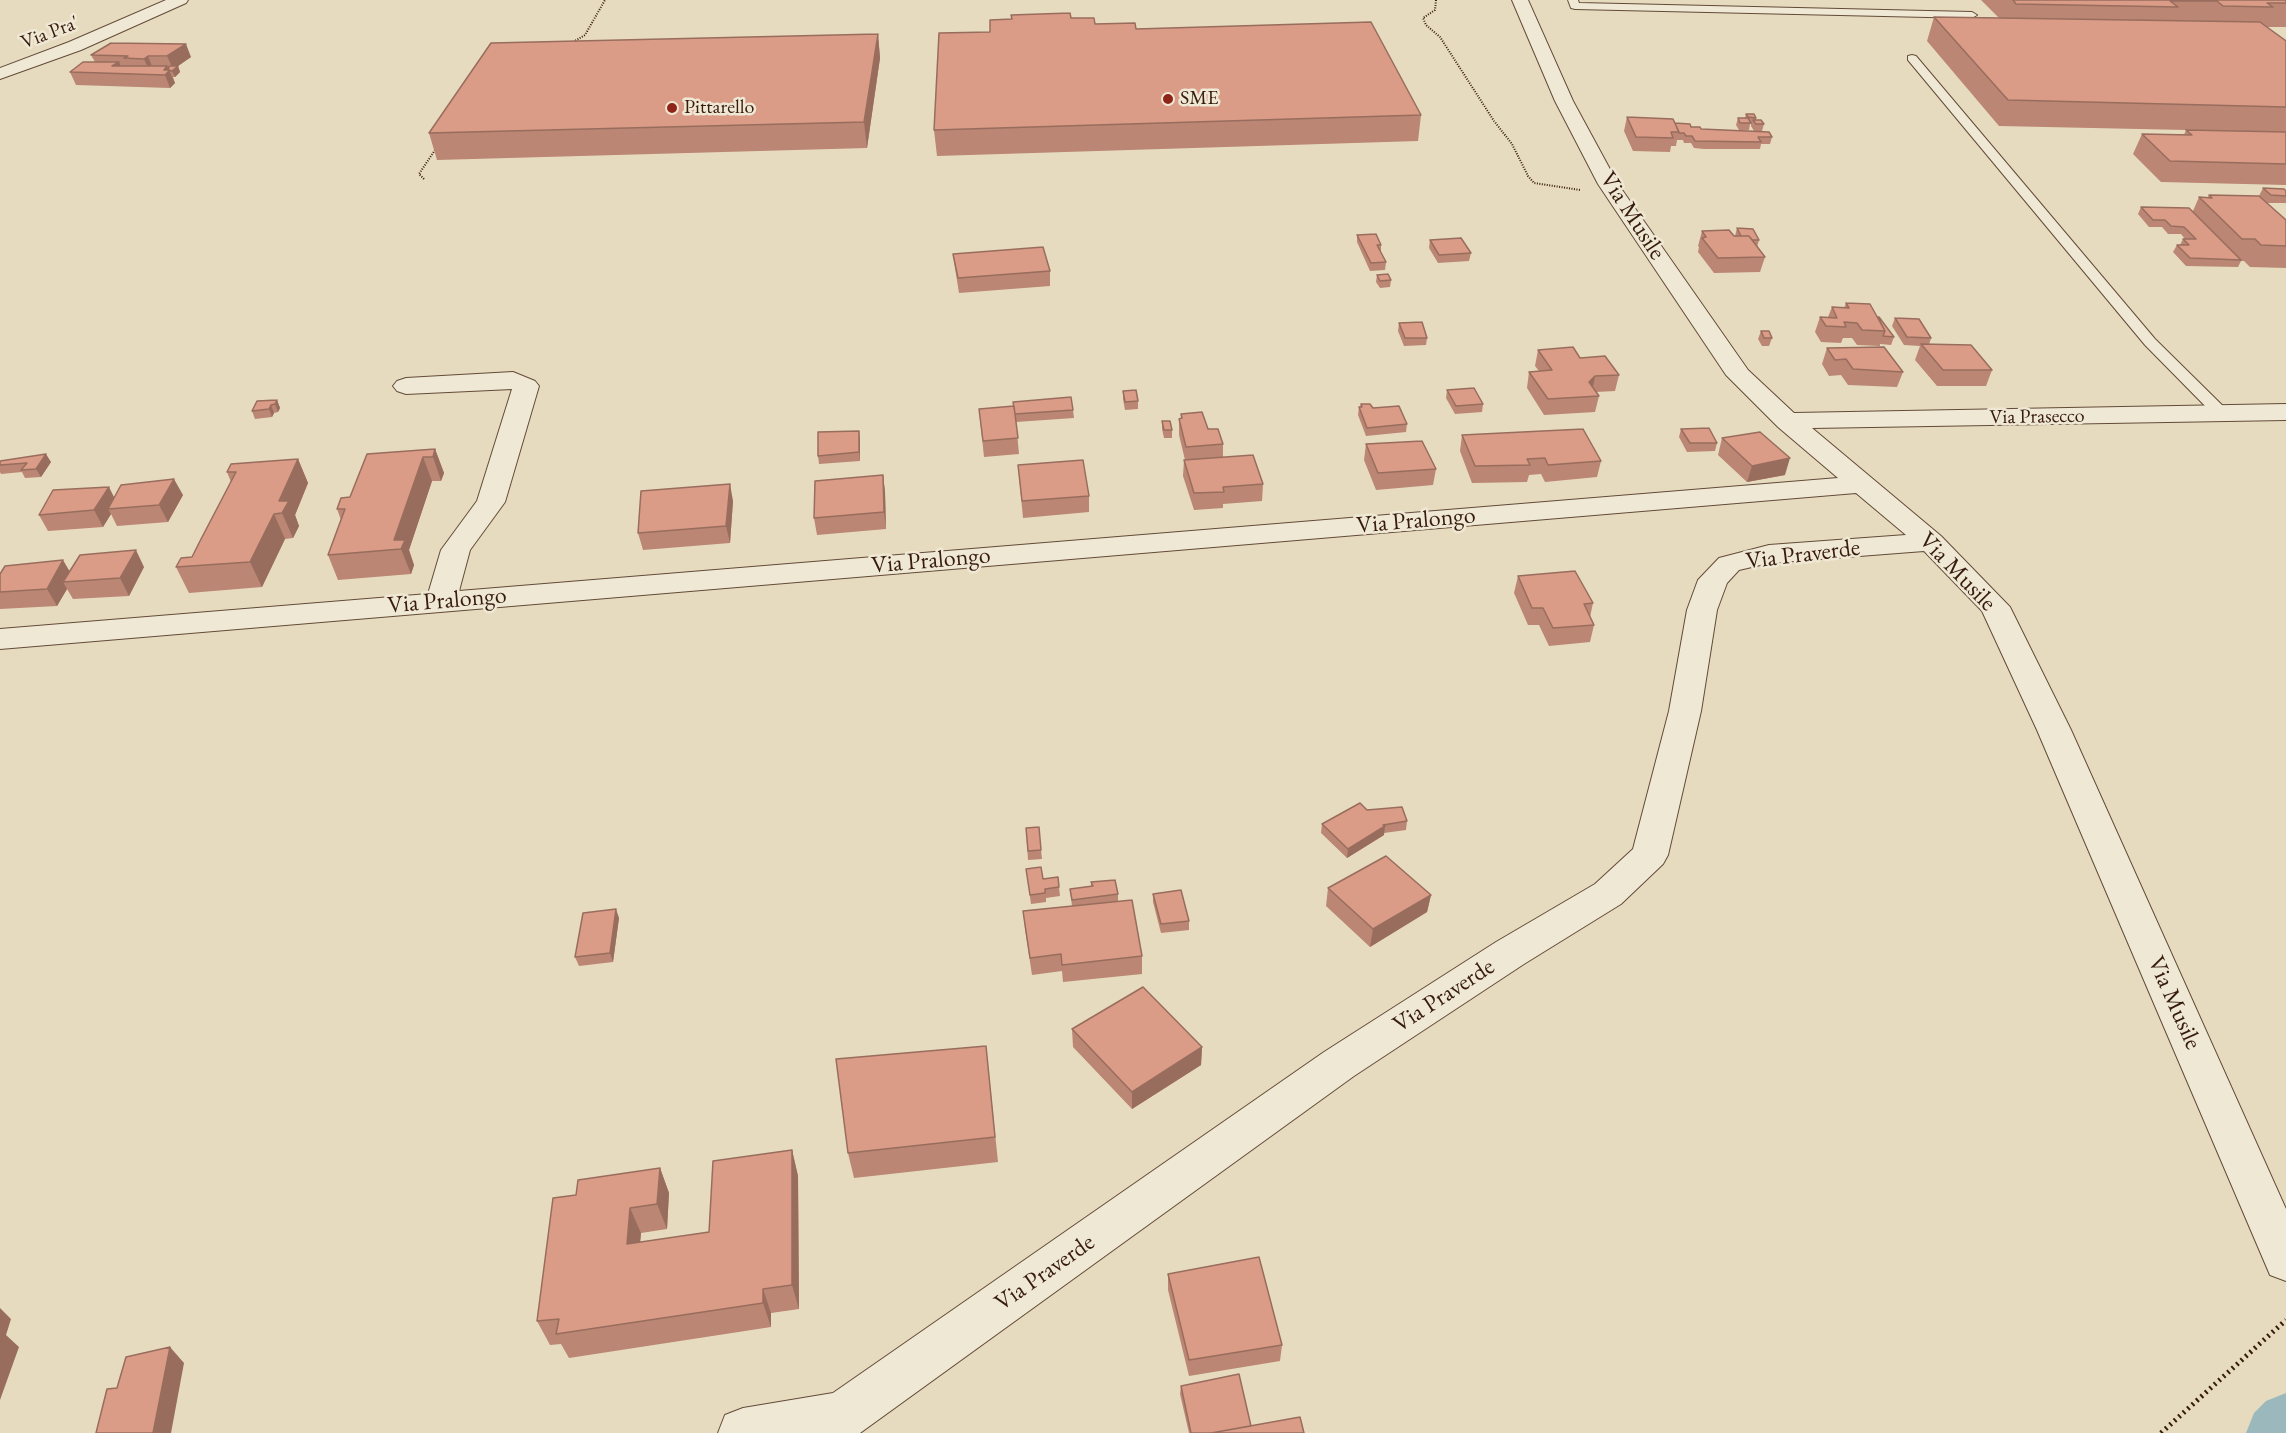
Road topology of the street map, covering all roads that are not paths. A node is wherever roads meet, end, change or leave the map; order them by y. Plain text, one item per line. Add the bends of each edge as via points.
1 (180, 0) edge
2 (1520, 0) edge
3 (1573, 0) edge
4 (1737, 5) edge
5 (1972, 15) edge
6 (1912, 58) dead end
7 (0, 74) edge
8 (406, 386) dead end
9 (2286, 412) edge
10 (2221, 413) junction
11 (1787, 421) junction
12 (1863, 484) junction
13 (1931, 542) junction
14 (441, 602) junction
15 (0, 639) edge
16 (2286, 1260) edge
17 (833, 1424) edge
18 (743, 1433) edge

1 - 7 street, Via Pra'
2 - 11 street, Via Musile via 1564,101 1608,184 1738,375
3 - 4 lane via 1575,6
4 - 5 lane
6 - 10 lane via 2150,342
8 - 14 street via 503,380 519,381 526,386 491,502 456,550
9 - 10 street, Via Prasecco
10 - 11 street, Via Prasecco
11 - 12 street, Via Musile
12 - 13 street, Via Musile
12 - 14 street, Via Pralongo
13 - 16 street, Via Musile via 1995,607 2054,730
13 - 17 street, Via Praverde via 1769,554 1729,564 1713,580 1702,610 1685,711 1650,855 1608,894 1339,1064
14 - 15 street, Via Pralongo
17 - 18 street

